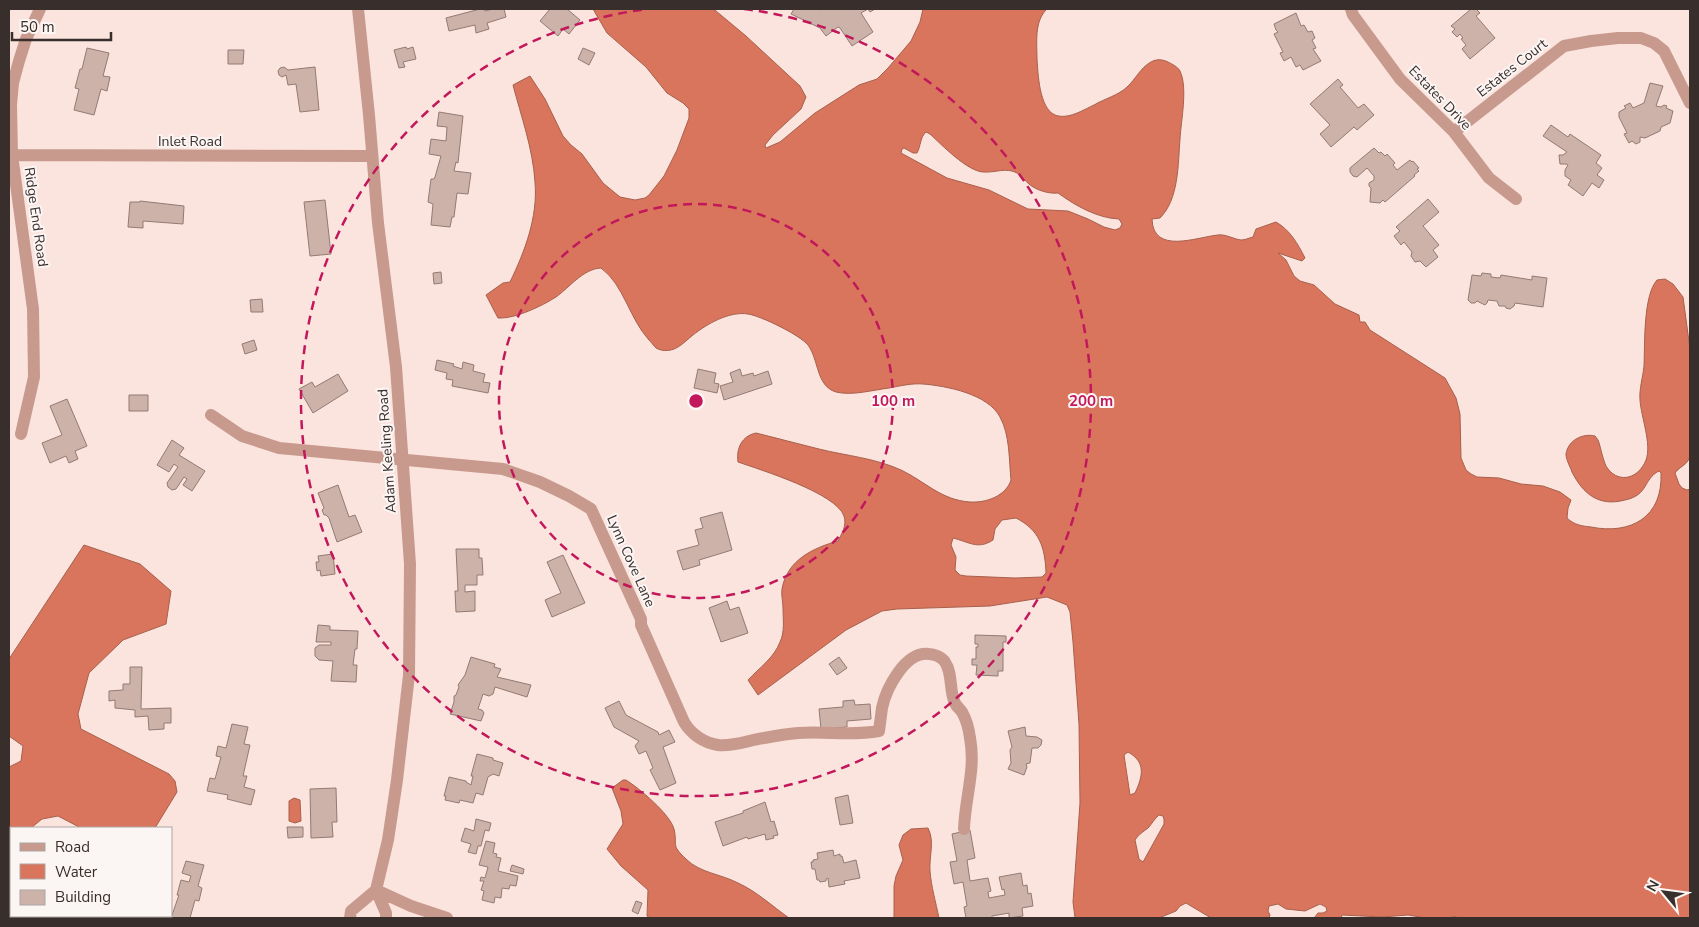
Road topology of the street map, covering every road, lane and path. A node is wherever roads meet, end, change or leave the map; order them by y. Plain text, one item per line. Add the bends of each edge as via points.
1 (40, 9) edge
2 (358, 9) edge
3 (1351, 9) edge
4 (1690, 103) edge
5 (1454, 132) junction
6 (10, 155) edge
7 (372, 156) junction
8 (1516, 199) dead end
9 (211, 415) dead end
10 (20, 434) dead end
11 (404, 459) junction
12 (964, 829) dead end
13 (376, 890) junction
14 (350, 918) edge
15 (386, 918) edge
16 (447, 918) edge

1 - 6 street, Ridge End Road via 26,39 13,83
2 - 7 street, Adam Keeling Road
3 - 5 street, Estates Drive via 1400,79
4 - 5 street, Estates Court via 1664,51 1641,38 1618,38 1564,46
5 - 8 street, Estates Drive via 1489,178
6 - 7 street, Inlet Road
6 - 10 street, Ridge End Road via 33,309 34,376
7 - 11 street, Adam Keeling Road
9 - 11 street, Lynn Cove Lane via 242,436 279,448
11 - 12 street, Lynn Cove Lane via 503,468 540,482 591,509 684,722 705,741 729,745 798,733 862,734 879,731 888,690 910,659 919,654 934,654 942,659 946,664 954,702 963,714 970,737 972,778
11 - 13 street, Adam Keeling Road via 410,564 409,675 388,840
13 - 14 street via 351,912
13 - 15 street
13 - 16 street

